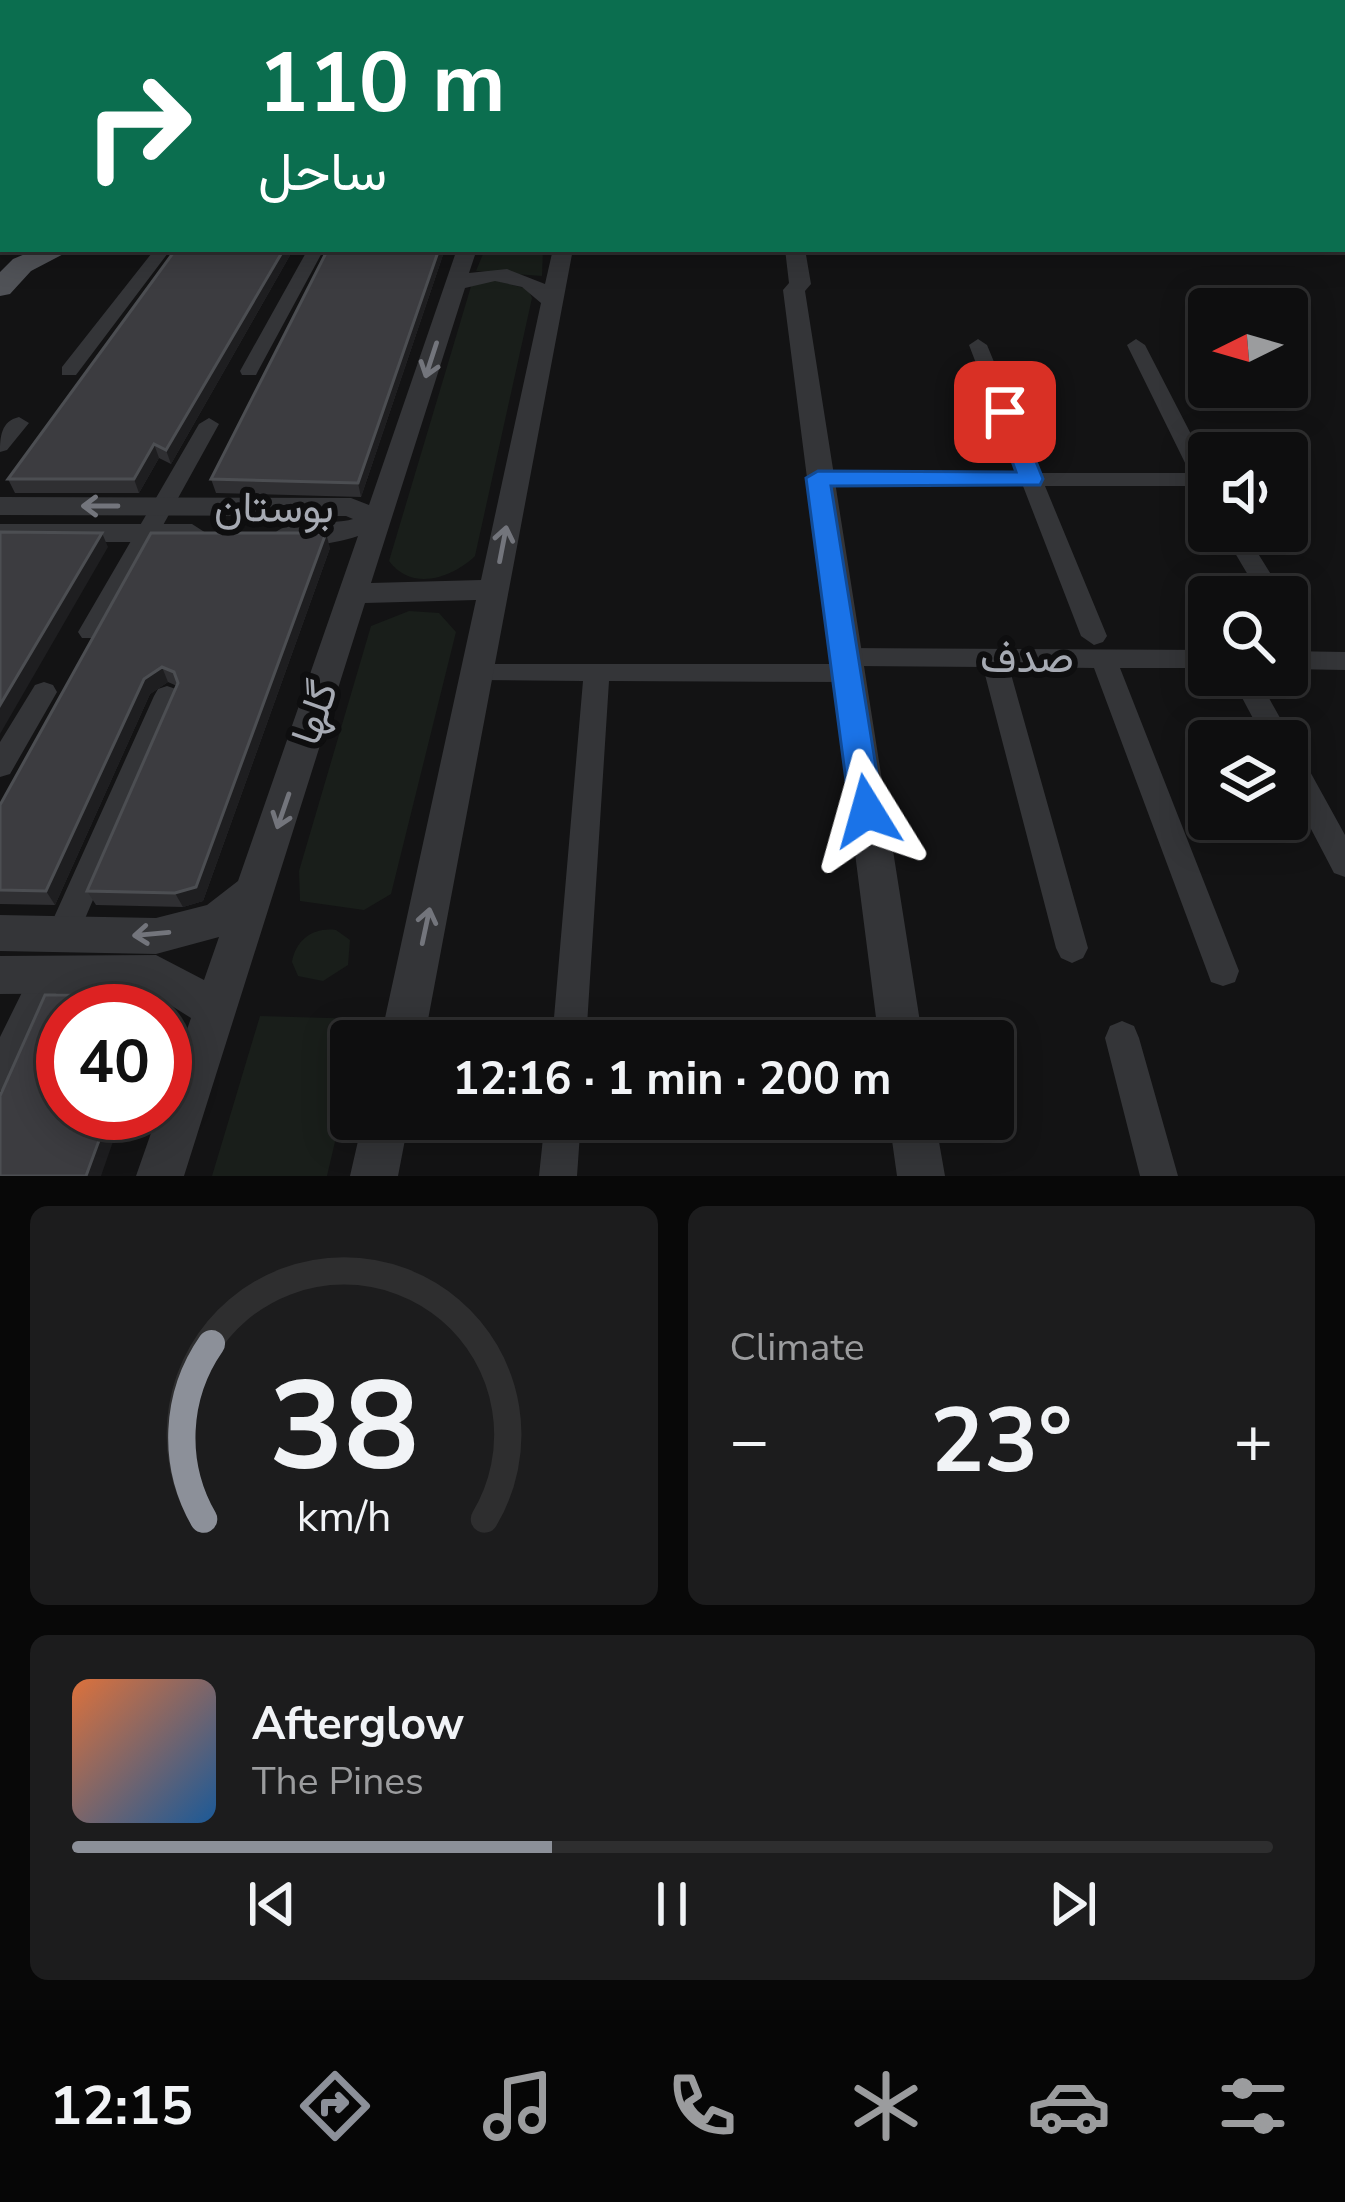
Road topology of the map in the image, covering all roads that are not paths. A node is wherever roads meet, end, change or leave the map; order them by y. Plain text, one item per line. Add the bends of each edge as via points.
1 (53, 252) edge
2 (162, 252) edge
3 (314, 252) edge
4 (466, 252) edge
5 (562, 252) edge
6 (782, 252) edge
7 (795, 252) edge
8 (456, 284) junction
9 (0, 287) edge
10 (794, 290) junction
11 (550, 300) junction
12 (979, 345) dead end
13 (1136, 345) dead end
14 (249, 370) dead end
15 (69, 371) dead end
16 (19, 422) dead end
17 (209, 424) dead end
18 (0, 446) edge
19 (1188, 449) edge
20 (818, 478) junction
21 (1031, 479) junction
22 (1188, 484) edge
23 (0, 506) edge
24 (43, 506) junction
25 (164, 506) junction
26 (379, 520) junction
27 (13, 533) edge
28 (149, 533) junction
29 (494, 590) junction
30 (356, 593) junction
31 (92, 632) edge
32 (1099, 647) junction
33 (1188, 657) edge
34 (994, 658) junction
35 (1308, 660) edge
36 (1345, 661) edge
37 (845, 665) junction
38 (478, 671) junction
39 (597, 672) junction
40 (44, 692) dead end
41 (167, 696) edge
42 (0, 766) edge
43 (1308, 796) edge
44 (1345, 864) edge
45 (256, 890) junction
46 (0, 934) edge
47 (62, 934) junction
48 (1072, 948) dead end
49 (1223, 971) dead end
50 (0, 975) edge
51 (49, 975) junction
52 (216, 1010) junction
53 (406, 1020) edge
54 (571, 1020) edge
55 (898, 1020) edge
56 (1122, 1038) dead end
57 (0, 1074) edge
58 (382, 1140) edge
59 (561, 1140) edge
60 (915, 1140) edge
61 (160, 1176) edge
62 (374, 1176) edge
63 (558, 1176) edge
64 (920, 1176) edge
65 (1159, 1176) edge

1 - 9 main road via 22,265
2 - 15 street
3 - 14 street
4 - 8 street, گلها
5 - 11 street
6 - 10 street
7 - 10 street
8 - 11 street via 519,276
8 -> 26 street, گلها
10 - 20 street
29 -> 11 street
12 - 21 street
13 - 19 street
16 - 18 street
17 - 25 street
20 - 21 street
20 - 37 street
21 - 22 street
21 - 32 street
23 - 24 street, بوستان
25 -> 24 street, بوستان
24 - 27 street
25 - 26 street, بوستان via 351,507
25 - 28 street
26 - 28 street, بوستان via 335,534
26 - 30 street, گلها
27 - 28 street, بوستان
28 - 31 street
29 - 30 street
29 - 38 street
30 -> 45 street, گلها
32 - 33 street, صدف
32 - 34 street, صدف
32 - 49 street
34 - 37 street, صدف
34 - 48 street
35 - 36 street
37 - 39 street, صدف
37 - 55 street
38 - 39 street, صدف
53 -> 38 street
39 - 54 street
40 - 42 street
41 - 47 street
43 - 44 street
45 -> 47 street via 218,920 156,936
45 - 52 street, گلها
46 - 47 street
50 - 51 street
51 - 52 street via 156,974
51 - 57 street
52 - 61 street, گلها
56 - 65 street
58 - 62 street
59 - 63 street
60 - 64 street

